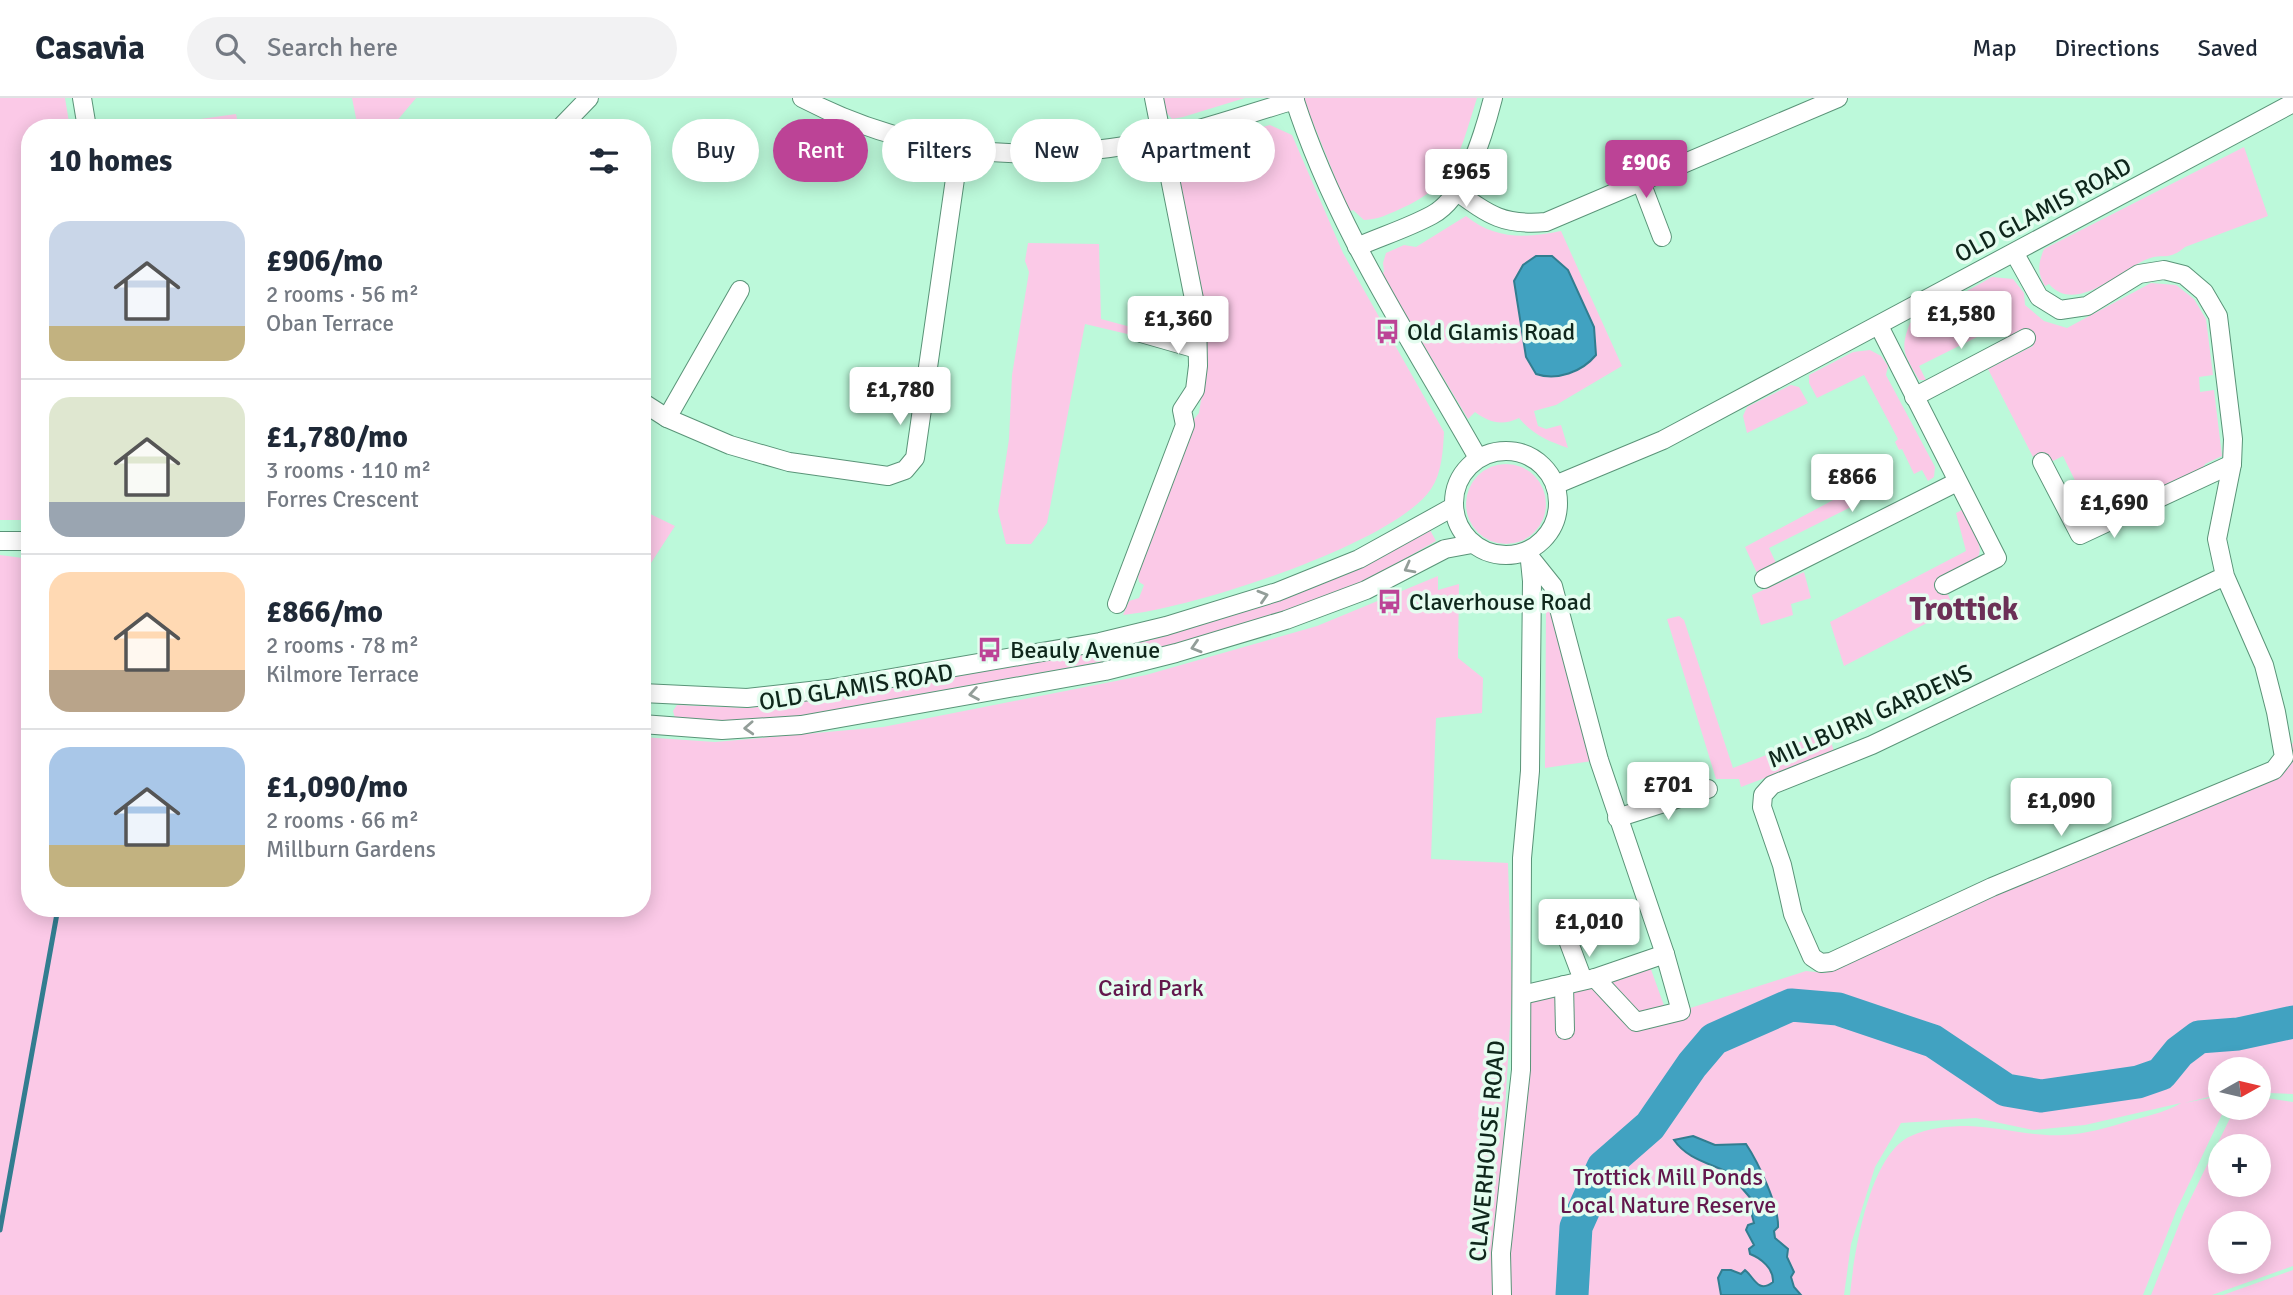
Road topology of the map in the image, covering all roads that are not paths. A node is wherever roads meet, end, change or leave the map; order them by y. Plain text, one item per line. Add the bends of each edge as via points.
1 (82, 98) edge
2 (589, 98) edge
3 (802, 98) edge
4 (1154, 98) edge
5 (1493, 98) edge
6 (1838, 98) edge
7 (1294, 99) edge
8 (2292, 107) edge
9 (86, 119) edge
10 (569, 119) edge
11 (1159, 119) edge
12 (1227, 119) edge
13 (882, 132) edge
14 (1117, 147) edge
15 (996, 152) edge
16 (955, 182) edge
17 (1172, 182) edge
18 (1641, 182) junction
19 (1456, 191) junction
20 (1662, 237) dead end
21 (1357, 247) junction
22 (2015, 254) junction
23 (740, 290) dead end
24 (1879, 326) junction
25 (1141, 333) dead end
26 (2026, 338) dead end
27 (1197, 349) junction
28 (1914, 397) junction
29 (651, 408) edge
30 (667, 418) junction
31 (1478, 458) junction
32 (2042, 462) dead end
33 (2232, 464) junction
34 (1957, 482) junction
35 (1555, 485) junction
36 (1453, 507) junction
37 (0, 541) edge
38 (21, 541) edge
39 (1472, 544) junction
40 (1529, 553) junction
41 (2225, 576) junction
42 (1765, 579) dead end
43 (1944, 585) dead end
44 (1117, 604) dead end
45 (651, 694) edge
46 (665, 695) junction
47 (651, 725) edge
48 (663, 727) junction
49 (1707, 789) dead end
50 (1617, 818) junction
51 (1560, 919) dead end
52 (1665, 954) junction
53 (1589, 979) junction
54 (1564, 985) junction
55 (1522, 995) junction
56 (1565, 1030) dead end
57 (1502, 1295) edge

1 - 9 street
2 - 10 street
3 - 13 street
4 - 11 street
5 - 19 street via 1476,156
6 - 18 street
7 - 12 street
7 - 21 street
8 - 22 street, OLD GLAMIS ROAD
14 - 15 street via 1040,154
16 - 30 street via 915,458 905,470 888,476 789,462 730,445
17 - 27 street via 1197,314
18 - 19 street via 1546,222 1526,224 1488,214
18 - 20 street
19 - 21 street via 1434,214
21 - 31 street
22 - 24 street, OLD GLAMIS ROAD
22 - 33 street, MILLBURN GARDENS via 2039,297 2060,310 2087,306 2139,274 2164,270 2183,275 2204,292 2218,316
23 - 30 street
24 - 28 street
24 - 35 street, OLD GLAMIS ROAD via 1662,440
25 - 27 street
26 - 28 street
27 - 44 street via 1195,390 1182,410 1185,425 1132,589
28 - 34 street
29 - 30 street
31 - 35 street via 1495,451 1531,456
31 - 36 street via 1463,471
32 - 33 street via 2080,535
33 - 41 street, MILLBURN GARDENS via 2217,539
34 - 42 street
34 - 43 street via 1997,558
35 - 40 street via 1559,504 1555,521
36 - 39 street via 1459,527
46 -> 36 street, OLD GLAMIS ROAD via 747,698 1100,642 1277,592 1359,559
37 - 38 street
39 - 40 street via 1499,555
39 -> 48 street, OLD GLAMIS ROAD via 1445,549 1366,590 1286,620 1105,671 801,725 722,730
40 - 50 street via 1553,586
40 - 55 street, CLAVERHOUSE ROAD via 1530,771 1522,858
41 - 41 street, MILLBURN GARDENS via 2264,666 2276,712 2284,757 2274,770 1992,887 1831,962 1821,963 1812,957 1793,914 1762,807 1763,795 1772,785 1872,745
45 - 46 street, OLD GLAMIS ROAD
46 - 48 street
47 - 48 street, OLD GLAMIS ROAD
49 - 50 street
50 - 52 street
51 - 53 street via 1571,954
52 - 53 street
52 - 53 street via 1681,1012 1636,1022
53 - 54 street
54 - 55 street
54 - 56 street
55 - 57 street, CLAVERHOUSE ROAD via 1521,1070 1501,1253

